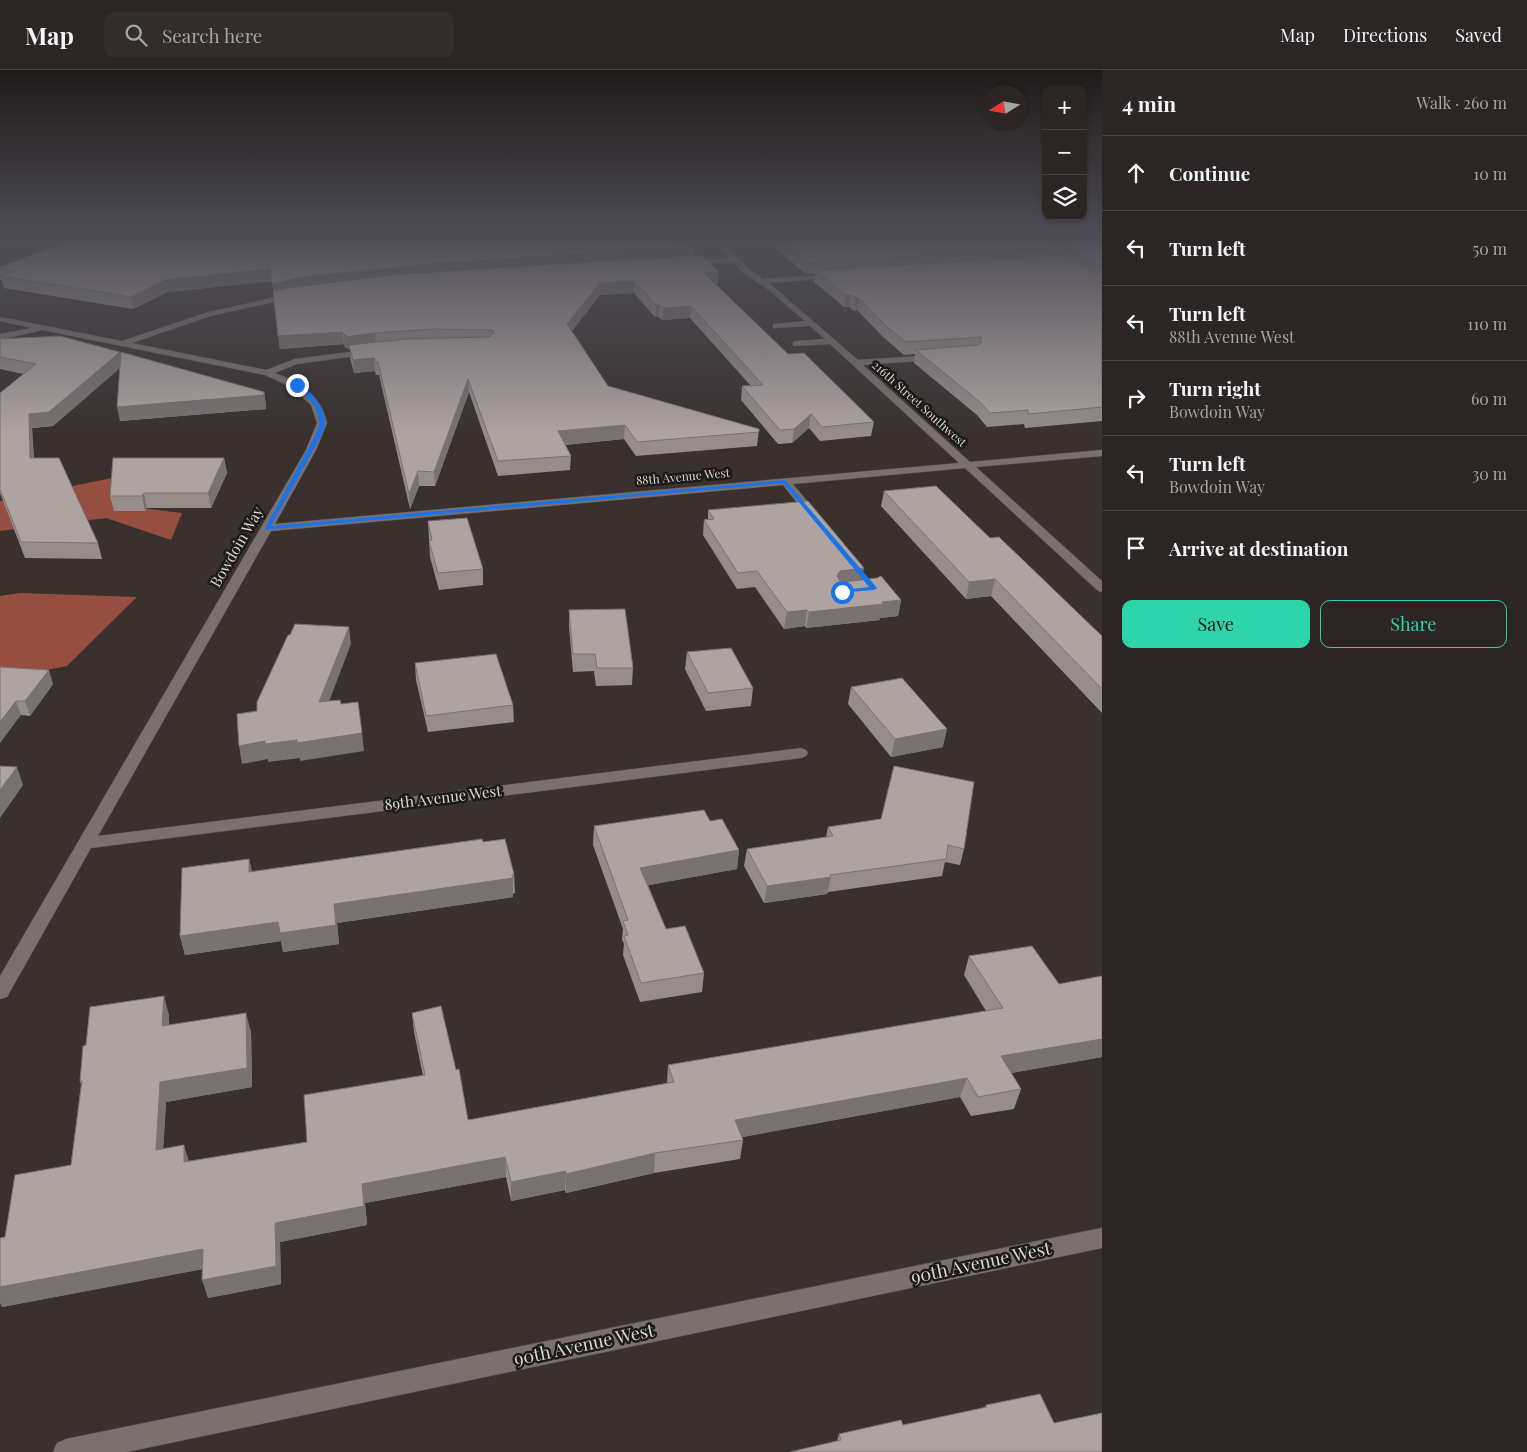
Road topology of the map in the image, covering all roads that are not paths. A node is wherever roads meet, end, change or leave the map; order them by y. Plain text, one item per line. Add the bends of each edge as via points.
1 (234, 305) edge
2 (792, 305) edge
3 (0, 320) edge
4 (812, 323) junction
5 (776, 326) dead end
6 (46, 328) junction
7 (0, 337) edge
8 (832, 341) junction
9 (123, 344) junction
10 (796, 344) dead end
11 (379, 350) edge
12 (944, 356) edge
13 (855, 363) junction
14 (267, 373) junction
15 (1102, 453) edge
16 (967, 465) junction
17 (785, 481) junction
18 (820, 524) edge
19 (267, 528) junction
20 (1102, 588) edge
21 (801, 753) dead end
22 (85, 843) junction
23 (0, 992) edge
24 (1102, 1238) edge
25 (66, 1452) edge

1 - 9 street via 192,317
2 - 4 street, 216th Street Southwest
3 - 6 street, Bowdoin Way
4 - 5 street
4 - 8 street, 216th Street Southwest
6 - 7 street
6 - 9 street, Bowdoin Way
8 - 10 street
8 - 13 street, 216th Street Southwest
9 - 14 street, Bowdoin Way
11 - 14 street via 295,362
12 - 13 street
13 - 16 street, 216th Street Southwest
14 - 19 street, Bowdoin Way via 297,385 310,396 317,405 322,423
15 - 16 street, 88th Avenue West
16 - 17 street, 88th Avenue West
16 - 20 street, 216th Street Southwest
17 - 18 street
17 - 19 street, 88th Avenue West
19 - 22 street, Bowdoin Way
21 - 22 street, 89th Avenue West
22 - 23 street, Bowdoin Way
24 - 25 street, 90th Avenue West

